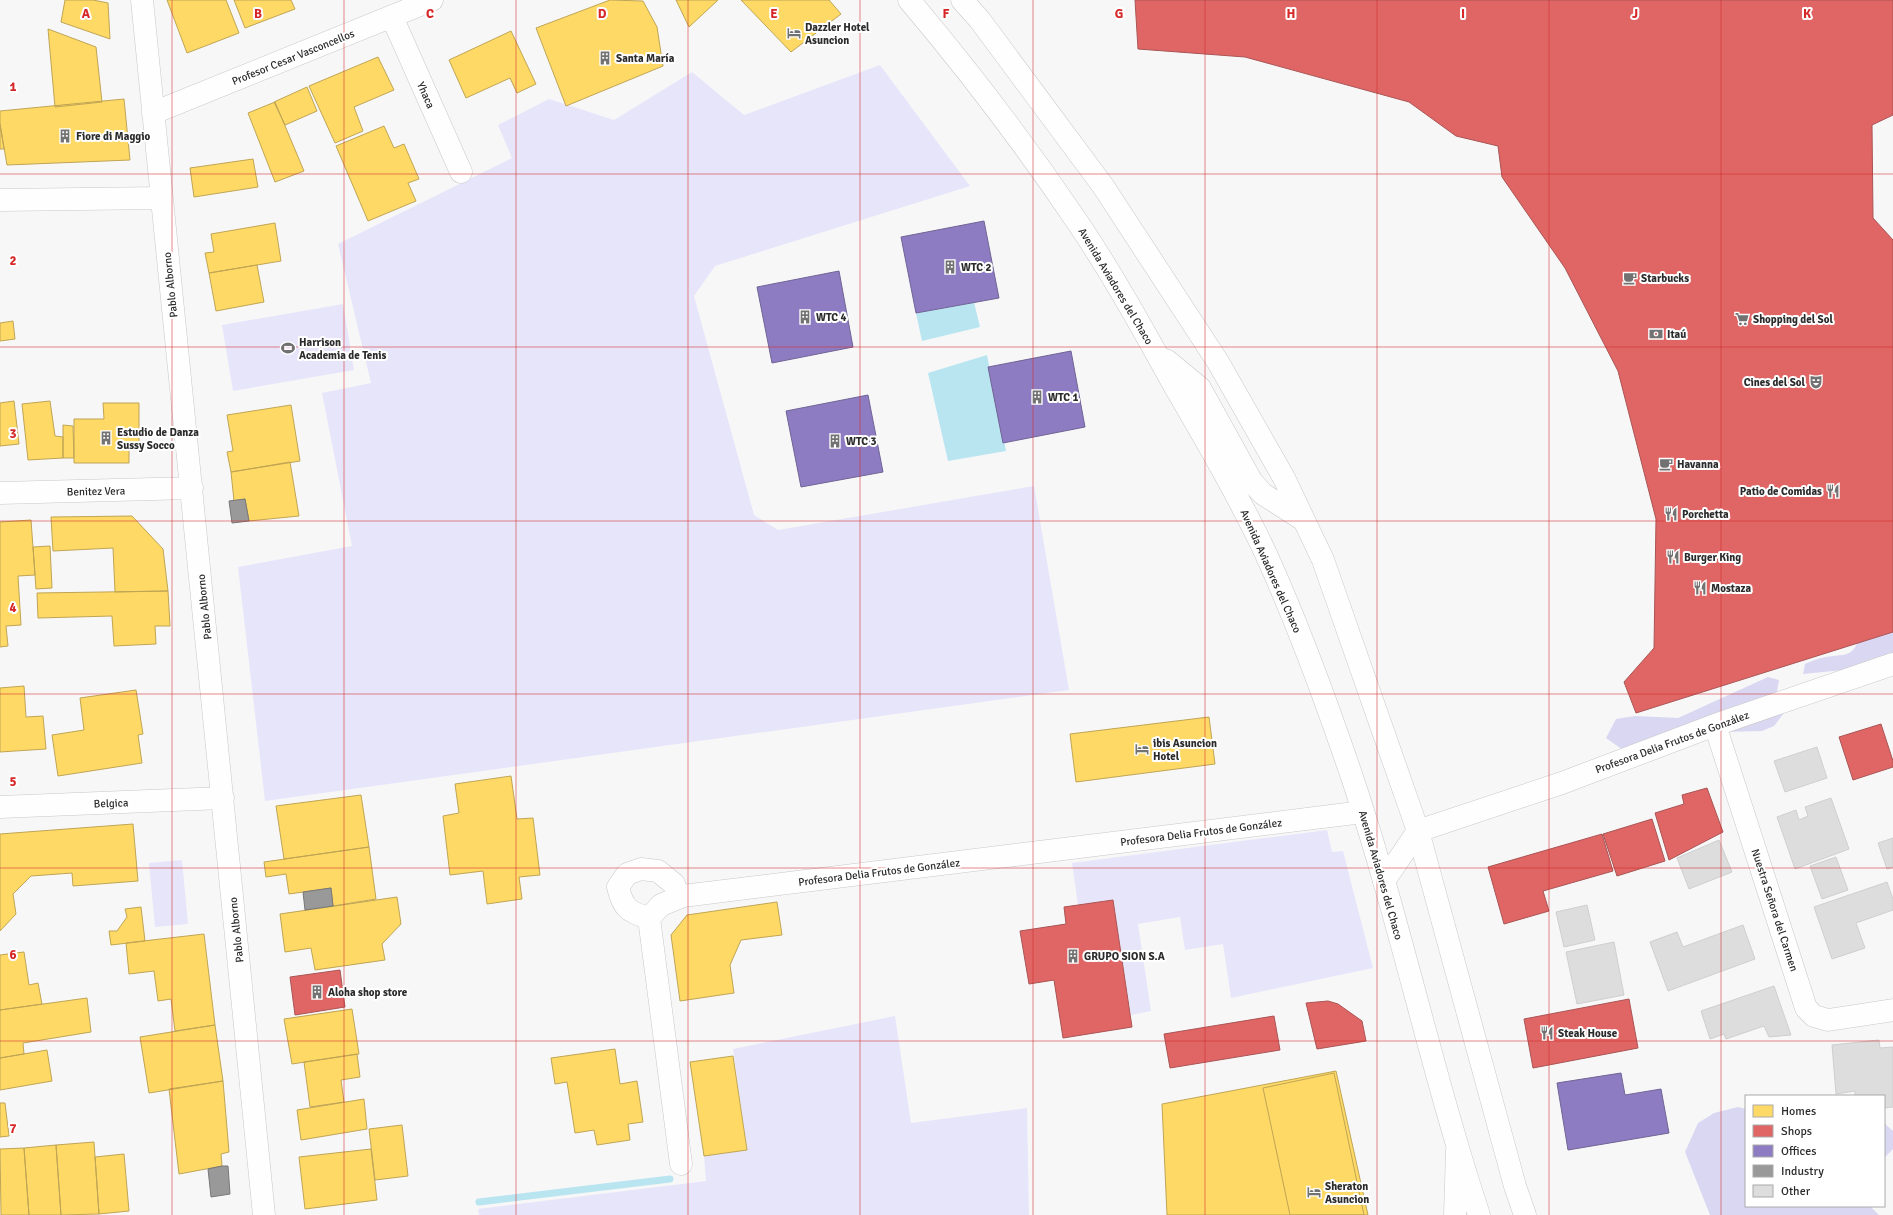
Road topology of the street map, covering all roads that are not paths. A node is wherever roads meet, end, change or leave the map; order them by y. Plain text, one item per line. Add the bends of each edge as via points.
1 (142, 0) edge
2 (432, 0) edge
3 (909, 0) edge
4 (962, 0) edge
5 (392, 17) junction
6 (153, 113) junction
7 (461, 172) dead end
8 (161, 198) junction
9 (0, 200) edge
10 (1156, 352) junction
11 (192, 488) junction
12 (0, 493) edge
13 (1302, 519) junction
14 (1893, 664) edge
15 (1716, 725) junction
16 (223, 798) junction
17 (0, 807) edge
18 (1363, 812) junction
19 (1418, 831) junction
20 (1384, 881) junction
21 (679, 896) junction
22 (649, 918) junction
23 (1893, 1010) edge
24 (1457, 1148) junction
25 (681, 1164) dead end
26 (1515, 1186) junction
27 (264, 1215) edge
28 (1455, 1215) edge
29 (1479, 1215) edge
30 (1516, 1215) edge
31 (1526, 1215) edge

1 - 6 main road, Pablo Alborno
2 - 5 main road, Profesor Cesar Vasconcellos
3 - 10 main road, Avenida Aviadores del Chaco via 1002,117 1078,223
4 - 13 main road via 979,19 1103,186 1218,362 1284,478
5 - 6 main road, Profesor Cesar Vasconcellos
5 - 7 main road, Yhaca
6 - 8 main road, Pablo Alborno
8 - 9 main road
8 - 11 main road, Pablo Alborno
10 - 13 main road via 1200,388 1252,482 1263,494
10 - 18 main road, Avenida Aviadores del Chaco via 1223,470 1266,555 1320,687
11 - 12 main road, Benitez Vera
11 - 16 main road, Pablo Alborno
13 - 19 main road via 1323,560
14 - 15 main road, Profesora Delia Frutos de González
15 - 19 main road, Profesora Delia Frutos de González via 1562,784
15 - 23 main road, Nuestra Señora del Carmen via 1806,1008 1814,1016 1828,1020
16 - 17 main road, Belgica
16 - 27 main road, Pablo Alborno
18 - 20 main road, Avenida Aviadores del Chaco
18 - 21 main road, Profesora Delia Frutos de González
19 - 20 main road
19 - 26 main road
20 - 24 main road, Avenida Aviadores del Chaco
21 - 22 main road, Profesora Delia Frutos de González via 661,905
21 - 22 main road via 674,884 658,871 641,869 626,874 618,887 622,903 634,914
22 - 25 main road
24 - 28 main road
24 - 29 main road, Avenida Aviadores del Chaco
26 - 30 main road
26 - 31 main road

